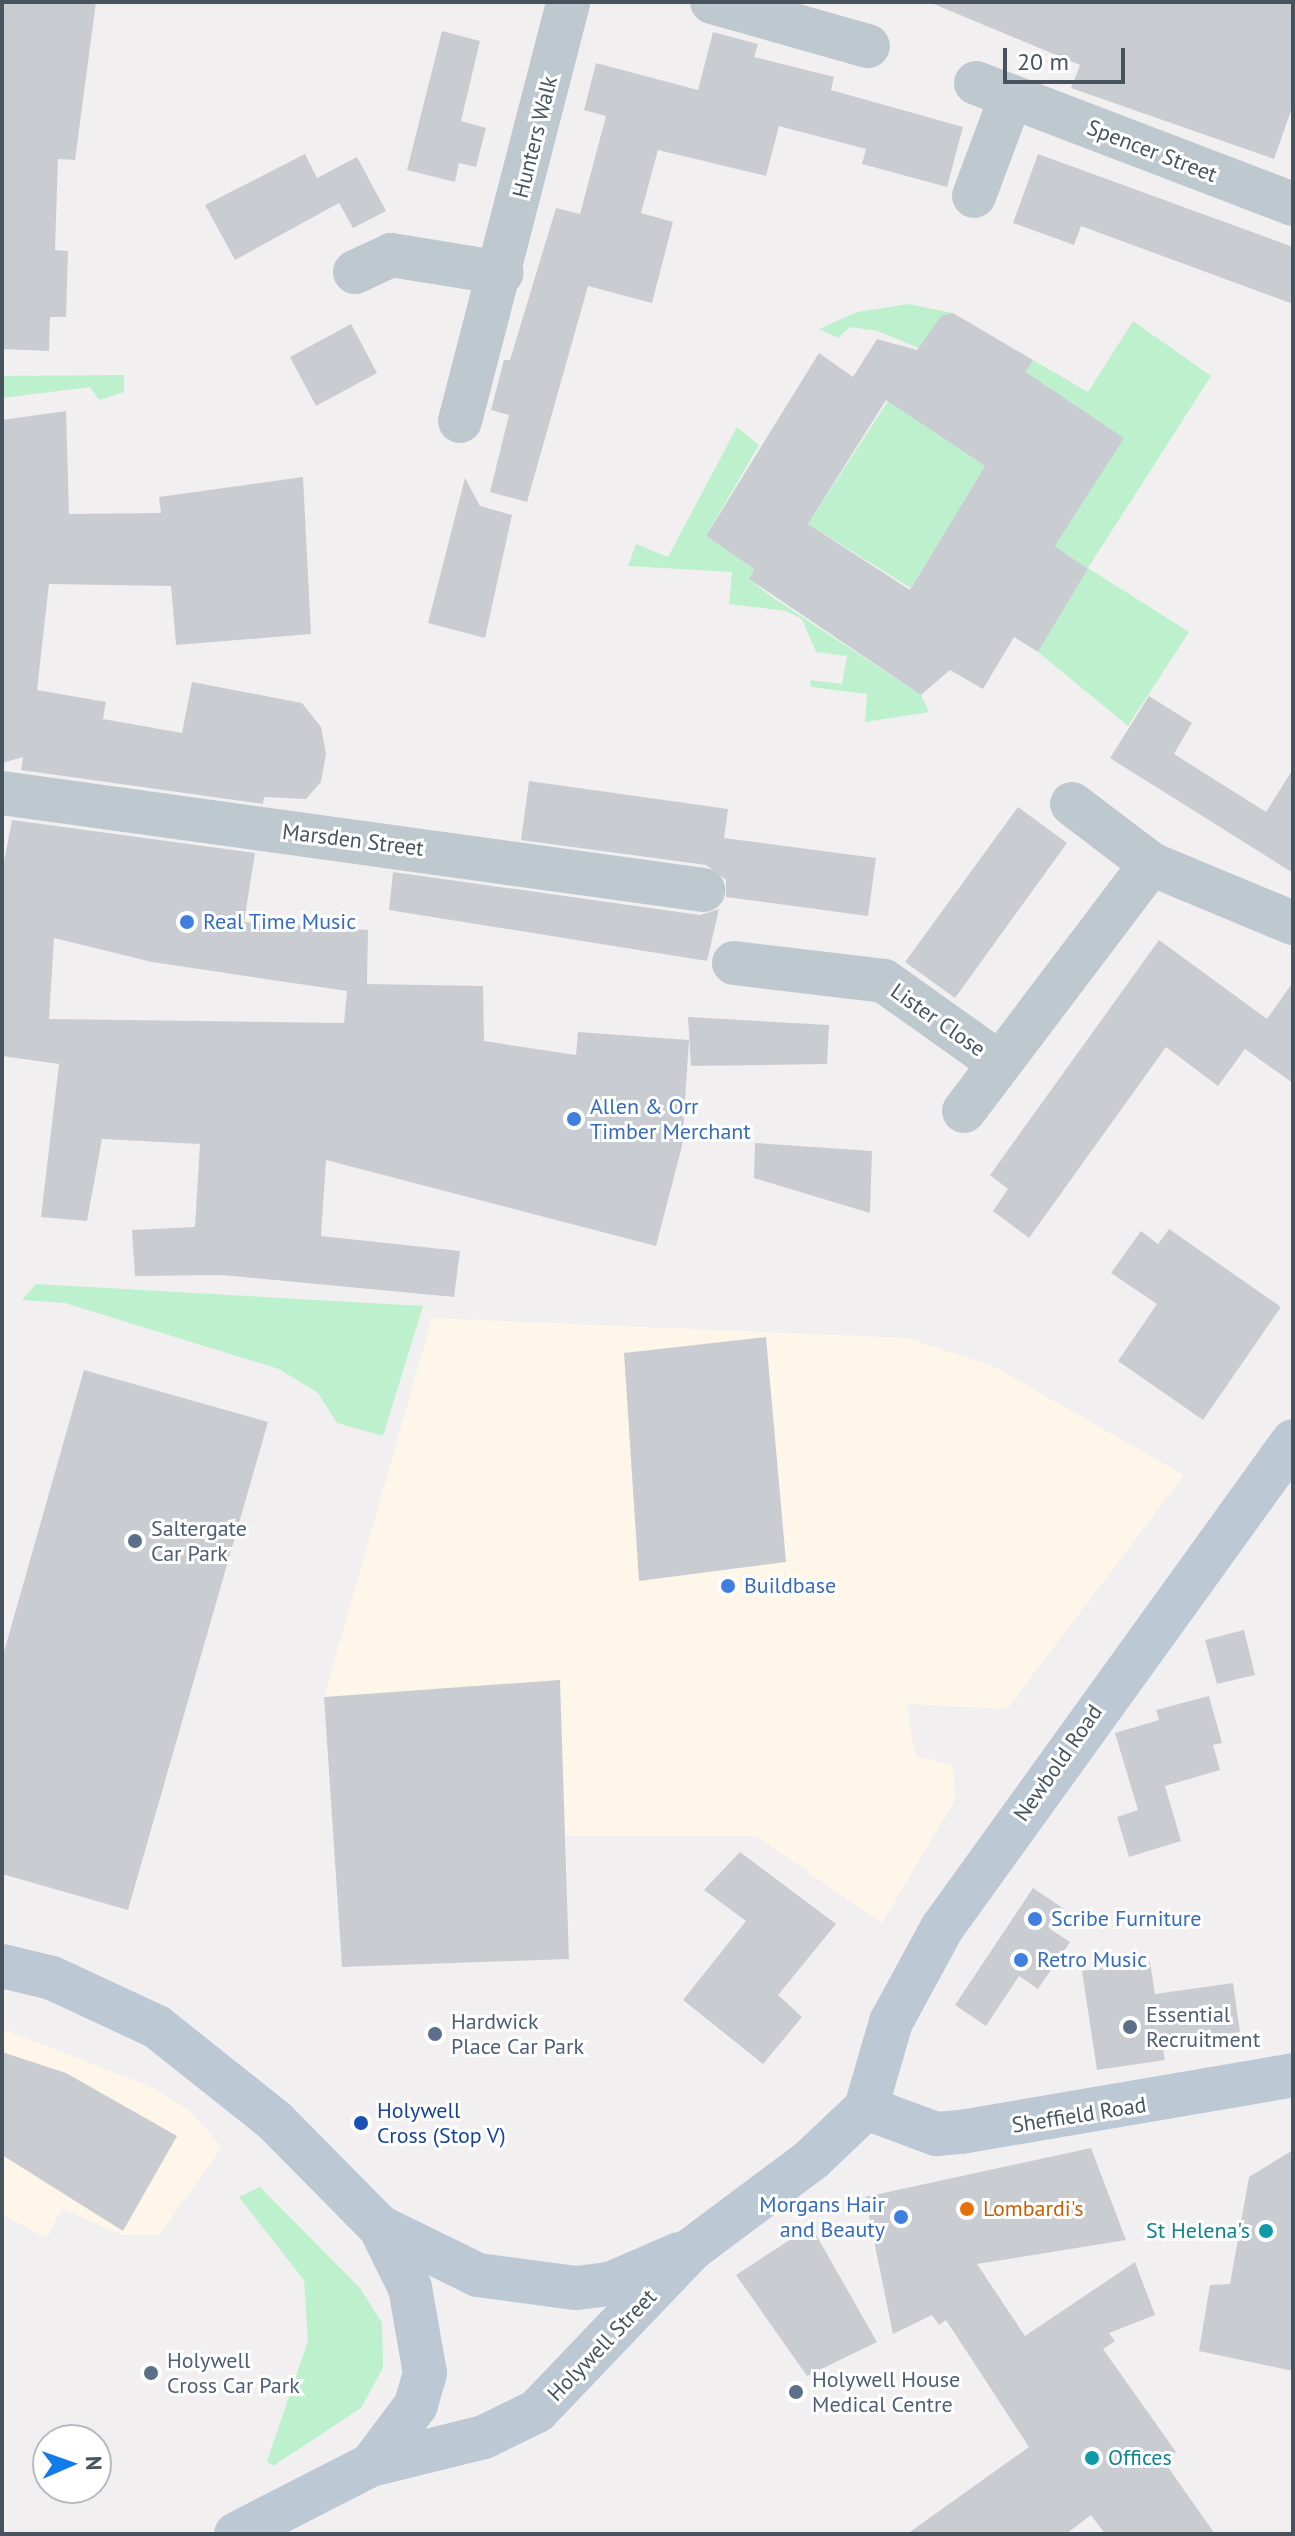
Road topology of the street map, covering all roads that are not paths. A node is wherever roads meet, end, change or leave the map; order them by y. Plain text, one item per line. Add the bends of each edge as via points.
1 (568, 2) edge
2 (712, 2) edge
3 (868, 46) dead end
4 (974, 196) dead end
5 (1293, 204) edge
6 (355, 272) dead end
7 (502, 273) junction
8 (460, 421) dead end
9 (2, 793) edge
10 (1072, 804) dead end
11 (1151, 864) junction
12 (703, 890) dead end
13 (1293, 923) edge
14 (734, 963) dead end
15 (998, 1062) junction
16 (964, 1111) dead end
17 (1293, 1441) edge
18 (2, 1966) edge
19 (1293, 2075) edge
20 (866, 2108) junction
21 (380, 2227) junction
22 (692, 2249) junction
23 (371, 2465) junction
24 (330, 2489) junction
25 (236, 2534) edge
26 (310, 2534) edge

1 - 7 street, Hunters Walk
2 - 3 street
4 - 5 street, Spencer Street via 994,90
6 - 7 street via 391,255
7 - 8 street, Hunters Walk
9 - 12 street, Marsden Street
10 - 11 street
11 - 13 street
11 - 15 street, Lister Close
14 - 15 street, Lister Close via 884,981
15 - 16 street, Lister Close
17 - 20 main road, Newbold Road via 942,1928 891,2022
18 - 21 main road via 52,1978 157,2027 275,2121
19 - 20 main road, Sheffield Road via 936,2134
20 - 22 main road, Holywell Street via 811,2160
21 - 22 main road, Holywell Street via 478,2275 576,2288 610,2284
21 - 23 main road via 410,2288 425,2373 416,2405
22 - 23 main road, Holywell Street via 537,2411 484,2437
23 - 24 main road, Holywell Street
24 - 25 main road, Holywell Street
24 - 26 main road

